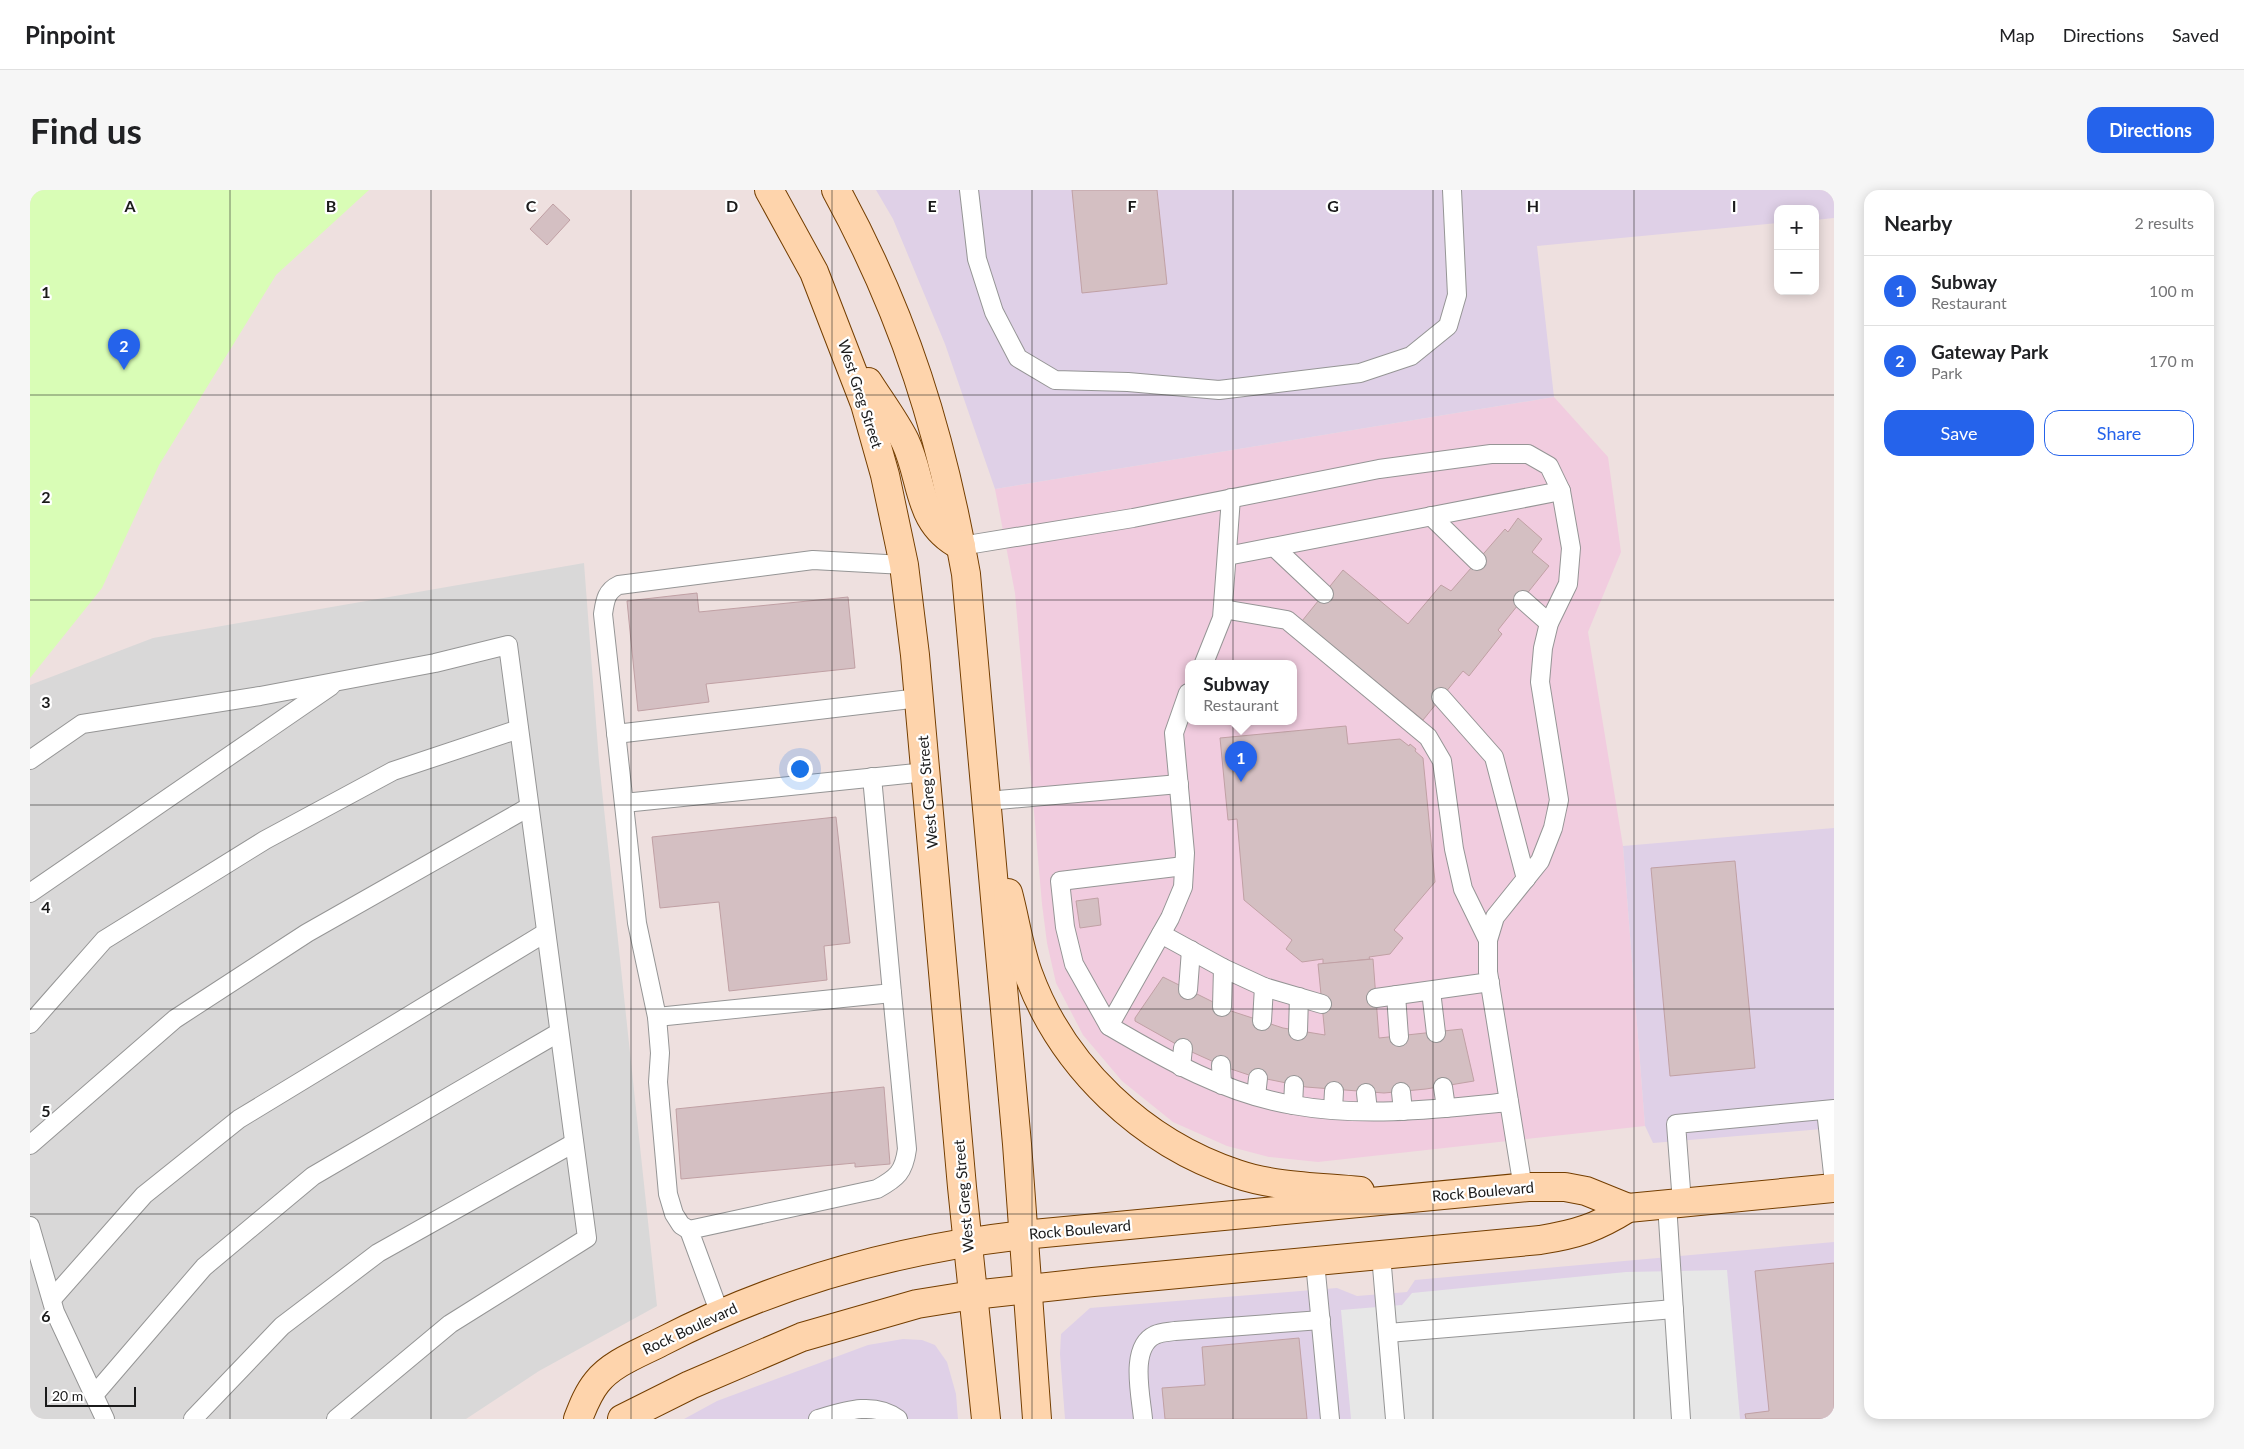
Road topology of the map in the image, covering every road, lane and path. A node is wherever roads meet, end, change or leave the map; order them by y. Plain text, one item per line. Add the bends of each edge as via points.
1 (769, 190) edge
2 (836, 190) edge
3 (969, 190) edge
4 (1452, 190) edge
5 (840, 335) junction
6 (1561, 491) junction
7 (1231, 498) junction
8 (1431, 516) junction
9 (961, 546) junction
10 (1274, 547) junction
11 (1227, 556) junction
12 (1477, 561) dead end
13 (904, 565) junction
14 (1324, 594) dead end
15 (1523, 600) dead end
16 (1223, 609) junction
17 (1549, 623) junction
18 (1205, 660) edge
19 (338, 682) junction
20 (919, 698) junction
21 (1441, 698) dead end
22 (1185, 702) edge
23 (519, 729) junction
24 (616, 734) junction
25 (30, 760) edge
26 (926, 772) junction
27 (872, 777) junction
28 (1179, 784) junction
29 (987, 800) junction
30 (624, 804) junction
31 (529, 807) junction
32 (1184, 866) junction
33 (1526, 880) junction
34 (30, 893) edge
35 (545, 933) junction
36 (1161, 934) junction
37 (1488, 940) junction
38 (1191, 950) junction
39 (1223, 968) junction
40 (1490, 982) junction
41 (1264, 987) junction
42 (1188, 990) dead end
43 (1431, 990) junction
44 (892, 993) junction
45 (1396, 996) junction
46 (1299, 997) junction
47 (1376, 998) dead end
48 (1322, 1004) dead end
49 (1222, 1007) dead end
50 (657, 1017) junction
51 (1262, 1021) dead end
52 (30, 1024) edge
53 (1109, 1026) junction
54 (1298, 1031) dead end
55 (558, 1032) junction
56 (1436, 1033) dead end
57 (1399, 1037) dead end
58 (1183, 1048) dead end
59 (1221, 1065) dead end
60 (1181, 1067) junction
61 (1258, 1078) dead end
62 (1222, 1084) junction
63 (1294, 1085) dead end
64 (1443, 1087) dead end
65 (1334, 1091) dead end
66 (1402, 1092) dead end
67 (1366, 1093) dead end
68 (1256, 1096) junction
69 (1509, 1102) junction
70 (1293, 1105) junction
71 (1446, 1108) junction
72 (1333, 1109) junction
73 (1830, 1109) edge
74 (1368, 1111) junction
75 (1403, 1111) junction
76 (574, 1143) junction
77 (30, 1144) edge
78 (1834, 1183) edge
79 (1523, 1188) junction
80 (1834, 1188) edge
81 (1421, 1198) junction
82 (1674, 1203) junction
83 (1628, 1208) junction
84 (30, 1226) edge
85 (689, 1230) junction
86 (1023, 1235) junction
87 (968, 1242) junction
88 (1381, 1255) junction
89 (1315, 1262) junction
90 (1027, 1289) junction
91 (973, 1295) junction
92 (52, 1299) junction
93 (1674, 1309) junction
94 (720, 1314) junction
95 (1321, 1320) junction
96 (1388, 1333) junction
97 (94, 1395) junction
98 (105, 1419) edge
99 (193, 1419) edge
100 (336, 1419) edge
101 (578, 1419) edge
102 (622, 1419) edge
103 (818, 1419) edge
104 (898, 1419) edge
105 (986, 1419) edge
106 (1037, 1419) edge
107 (1143, 1419) edge
108 (1330, 1419) edge
109 (1395, 1419) edge
110 (1682, 1419) edge

1 - 5 main road, West Greg Street via 814,272
2 - 9 main road via 906,340 940,448
3 - 4 lane via 977,259 994,312 1018,358 1055,380 1219,390 1360,373 1411,356 1448,326 1457,296
5 - 9 main road via 905,442 924,504 937,530
5 - 13 main road, West Greg Street via 883,466
6 - 7 lane via 1549,466 1528,454 1491,454 1379,469
6 - 8 lane
6 - 17 lane via 1571,548 1568,584
7 - 9 lane via 1134,518
7 - 11 lane
8 - 10 lane
8 - 12 lane
9 - 29 main road
10 - 11 lane
10 - 14 lane
11 - 16 lane
13 - 20 main road, West Greg Street
13 - 24 lane via 813,560 619,585 611,589 603,614
15 - 17 lane
16 - 18 lane
16 - 37 lane via 1287,620 1428,737 1442,761 1463,889
17 - 33 lane via 1540,682 1559,800 1553,828 1540,861
19 - 23 lane via 508,645
19 - 25 lane via 82,724
19 - 34 lane
20 - 24 lane
20 - 26 main road, West Greg Street
21 - 33 lane via 1494,757
22 - 28 lane via 1174,733
23 - 31 lane
23 - 52 lane via 393,771 265,840 104,940
24 - 30 lane
26 - 27 lane
26 - 87 main road, West Greg Street
27 - 30 lane
27 - 44 lane
28 - 29 lane
28 - 32 lane
29 - 81 main road via 1028,973 1048,1017 1072,1054 1116,1105 1158,1136 1237,1174 1278,1183
29 - 86 main road
30 - 50 lane via 637,923
31 - 35 lane
31 - 77 lane via 307,933 175,1019
32 - 36 lane via 1183,887
32 - 53 lane via 1060,881 1065,927 1074,964
33 - 37 lane via 1495,917
35 - 55 lane
35 - 92 lane via 239,1119 144,1195
36 - 38 lane
36 - 53 lane
37 - 40 lane
38 - 39 lane
38 - 42 lane
39 - 41 lane
39 - 49 lane
40 - 43 lane
40 - 69 lane
41 - 46 lane
41 - 51 lane
43 - 45 lane
43 - 56 lane
44 - 50 lane
44 - 85 lane via 908,1149 905,1166 892,1181 878,1189
45 - 47 lane
45 - 57 lane
46 - 48 lane
46 - 54 lane
50 - 85 lane via 659,1102 668,1194 674,1214
53 - 60 lane
55 - 76 lane
55 - 97 lane via 313,1176 204,1267
58 - 60 lane
59 - 62 lane
60 - 62 lane
61 - 68 lane
62 - 68 lane
63 - 70 lane
64 - 71 lane
65 - 72 lane
66 - 75 lane
67 - 74 lane
68 - 70 lane
69 - 71 lane
69 - 79 lane
70 - 72 lane
71 - 75 lane
72 - 74 lane
73 - 78 lane
73 - 82 lane via 1676,1124
74 - 75 lane
76 - 99 lane via 378,1253 282,1326
76 - 100 lane via 587,1238 450,1324
79 - 81 main road, Rock Boulevard
79 - 83 main road, Rock Boulevard via 1564,1187 1586,1191
80 - 82 main road, Rock Boulevard
81 - 86 main road, Rock Boulevard
82 - 83 main road, Rock Boulevard
82 - 93 lane
83 - 88 main road, Rock Boulevard via 1599,1226 1572,1235
84 - 92 lane
85 - 94 lane
86 - 87 main road, Rock Boulevard
86 - 90 main road
87 - 91 main road, West Greg Street
87 - 94 main road, Rock Boulevard via 864,1265 784,1289
88 - 89 main road, Rock Boulevard
88 - 96 lane
89 - 90 main road, Rock Boulevard
89 - 95 lane
90 - 91 main road, Rock Boulevard
90 - 106 main road
91 - 102 main road, Rock Boulevard via 909,1306 802,1337
91 - 105 main road, West Greg Street
92 - 97 lane
93 - 96 lane
93 - 110 lane
94 - 101 main road, Rock Boulevard via 624,1361 598,1381
95 - 107 lane via 1155,1335 1145,1344 1138,1361
95 - 108 lane
96 - 109 lane
97 - 98 lane
103 - 104 lane via 869,1408 887,1411

